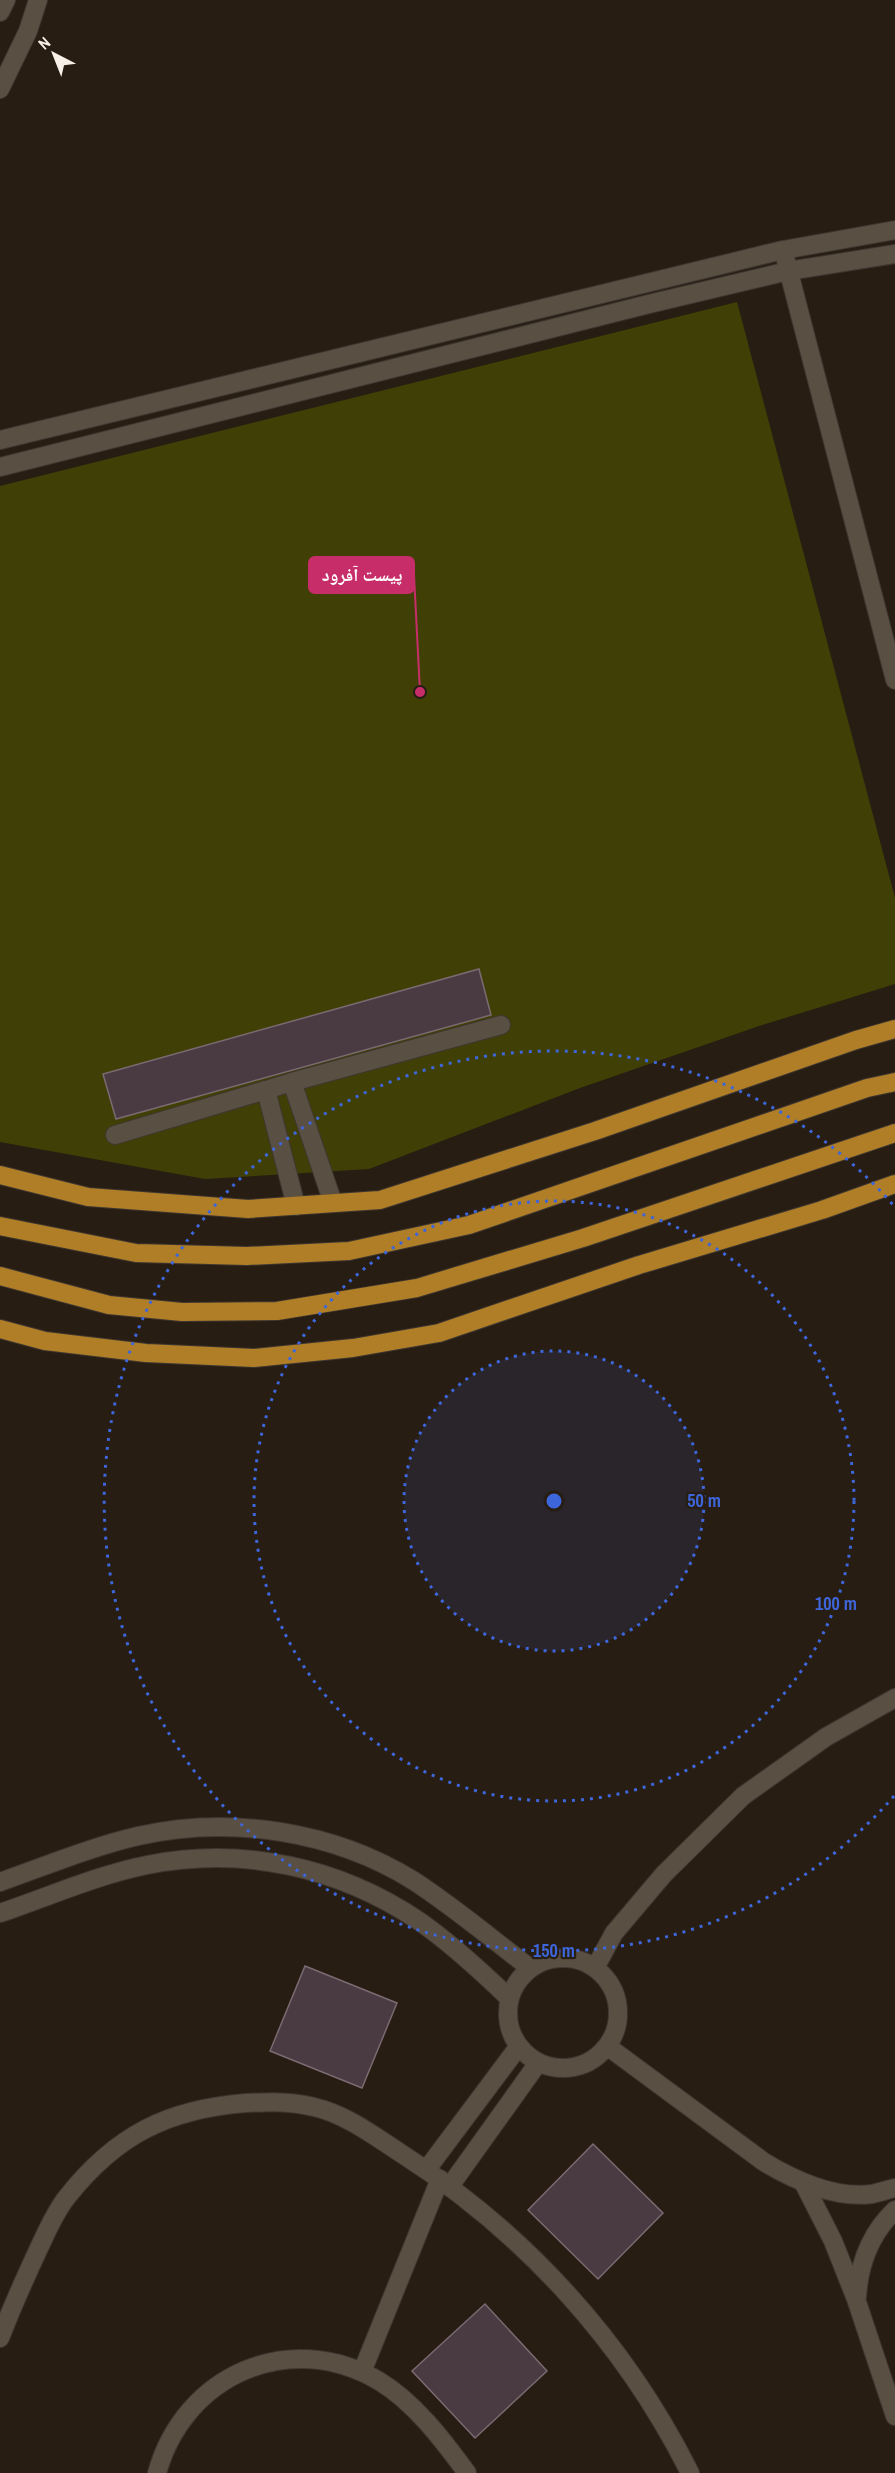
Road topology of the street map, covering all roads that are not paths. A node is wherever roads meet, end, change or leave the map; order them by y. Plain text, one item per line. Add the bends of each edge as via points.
1 (6, 0) edge
2 (39, 0) edge
3 (0, 12) edge
4 (0, 89) edge
5 (895, 230) edge
6 (783, 250) junction
7 (895, 254) edge
8 (788, 272) junction
9 (0, 440) edge
10 (0, 467) edge
11 (895, 680) edge
12 (501, 1025) dead end
13 (895, 1029) edge
14 (292, 1082) junction
15 (895, 1082) edge
16 (266, 1090) junction
17 (895, 1133) edge
18 (116, 1135) dead end
19 (0, 1175) edge
20 (895, 1184) edge
21 (333, 1203) junction
22 (296, 1206) junction
23 (0, 1226) edge
24 (0, 1276) edge
25 (0, 1329) edge
26 (895, 1698) edge
27 (0, 1882) edge
28 (0, 1913) edge
29 (530, 1968) junction
30 (596, 1968) junction
31 (509, 1998) junction
32 (519, 2046) junction
33 (607, 2046) junction
34 (538, 2062) junction
35 (439, 2178) junction
36 (803, 2182) junction
37 (895, 2188) edge
38 (895, 2210) edge
39 (856, 2299) junction
40 (0, 2338) edge
41 (362, 2372) junction
42 (895, 2416) edge
43 (157, 2473) edge
44 (466, 2473) edge
45 (690, 2473) edge

1 - 3 street
2 - 4 street
5 - 6 street
6 - 8 street
6 - 9 street
7 - 8 street
8 - 10 street
8 - 11 street
12 - 14 street
13 - 21 main road via 380,1200
14 - 16 street
14 - 21 street
15 - 23 main road via 867,1088 469,1225 349,1251 247,1256 136,1253
16 - 18 street
16 - 22 street
17 - 24 main road via 583,1238 417,1288 277,1311 182,1312 109,1305
19 - 22 main road via 88,1197 249,1209
20 - 25 main road via 439,1333 353,1348 254,1358 146,1353 45,1341
21 - 22 main road
26 - 30 street via 826,1737 743,1796 664,1874 614,1933
27 - 29 street via 139,1836 198,1828 273,1831 325,1842 384,1865 439,1898
28 - 31 street via 154,1864 200,1858 287,1864 344,1880 397,1906 463,1955
29 - 30 street via 546,1960 563,1958 580,1960
29 - 31 street
30 - 33 street via 608,1980 618,2013
31 - 32 street via 507,2017
32 - 34 street
32 - 35 street
33 - 34 street via 593,2059 575,2067 556,2068
33 - 36 street via 764,2162
34 - 35 street
35 - 40 street via 355,2124 315,2107 278,2101 221,2105 179,2114 124,2141 66,2199 14,2300
35 - 41 street
35 - 45 street via 522,2246 591,2320 673,2439
36 - 37 street via 847,2193 870,2194
36 - 39 street
38 - 39 street via 865,2254
39 - 42 street
41 - 43 street via 331,2362 298,2360 241,2372 192,2406 174,2430
41 - 44 street via 402,2397

